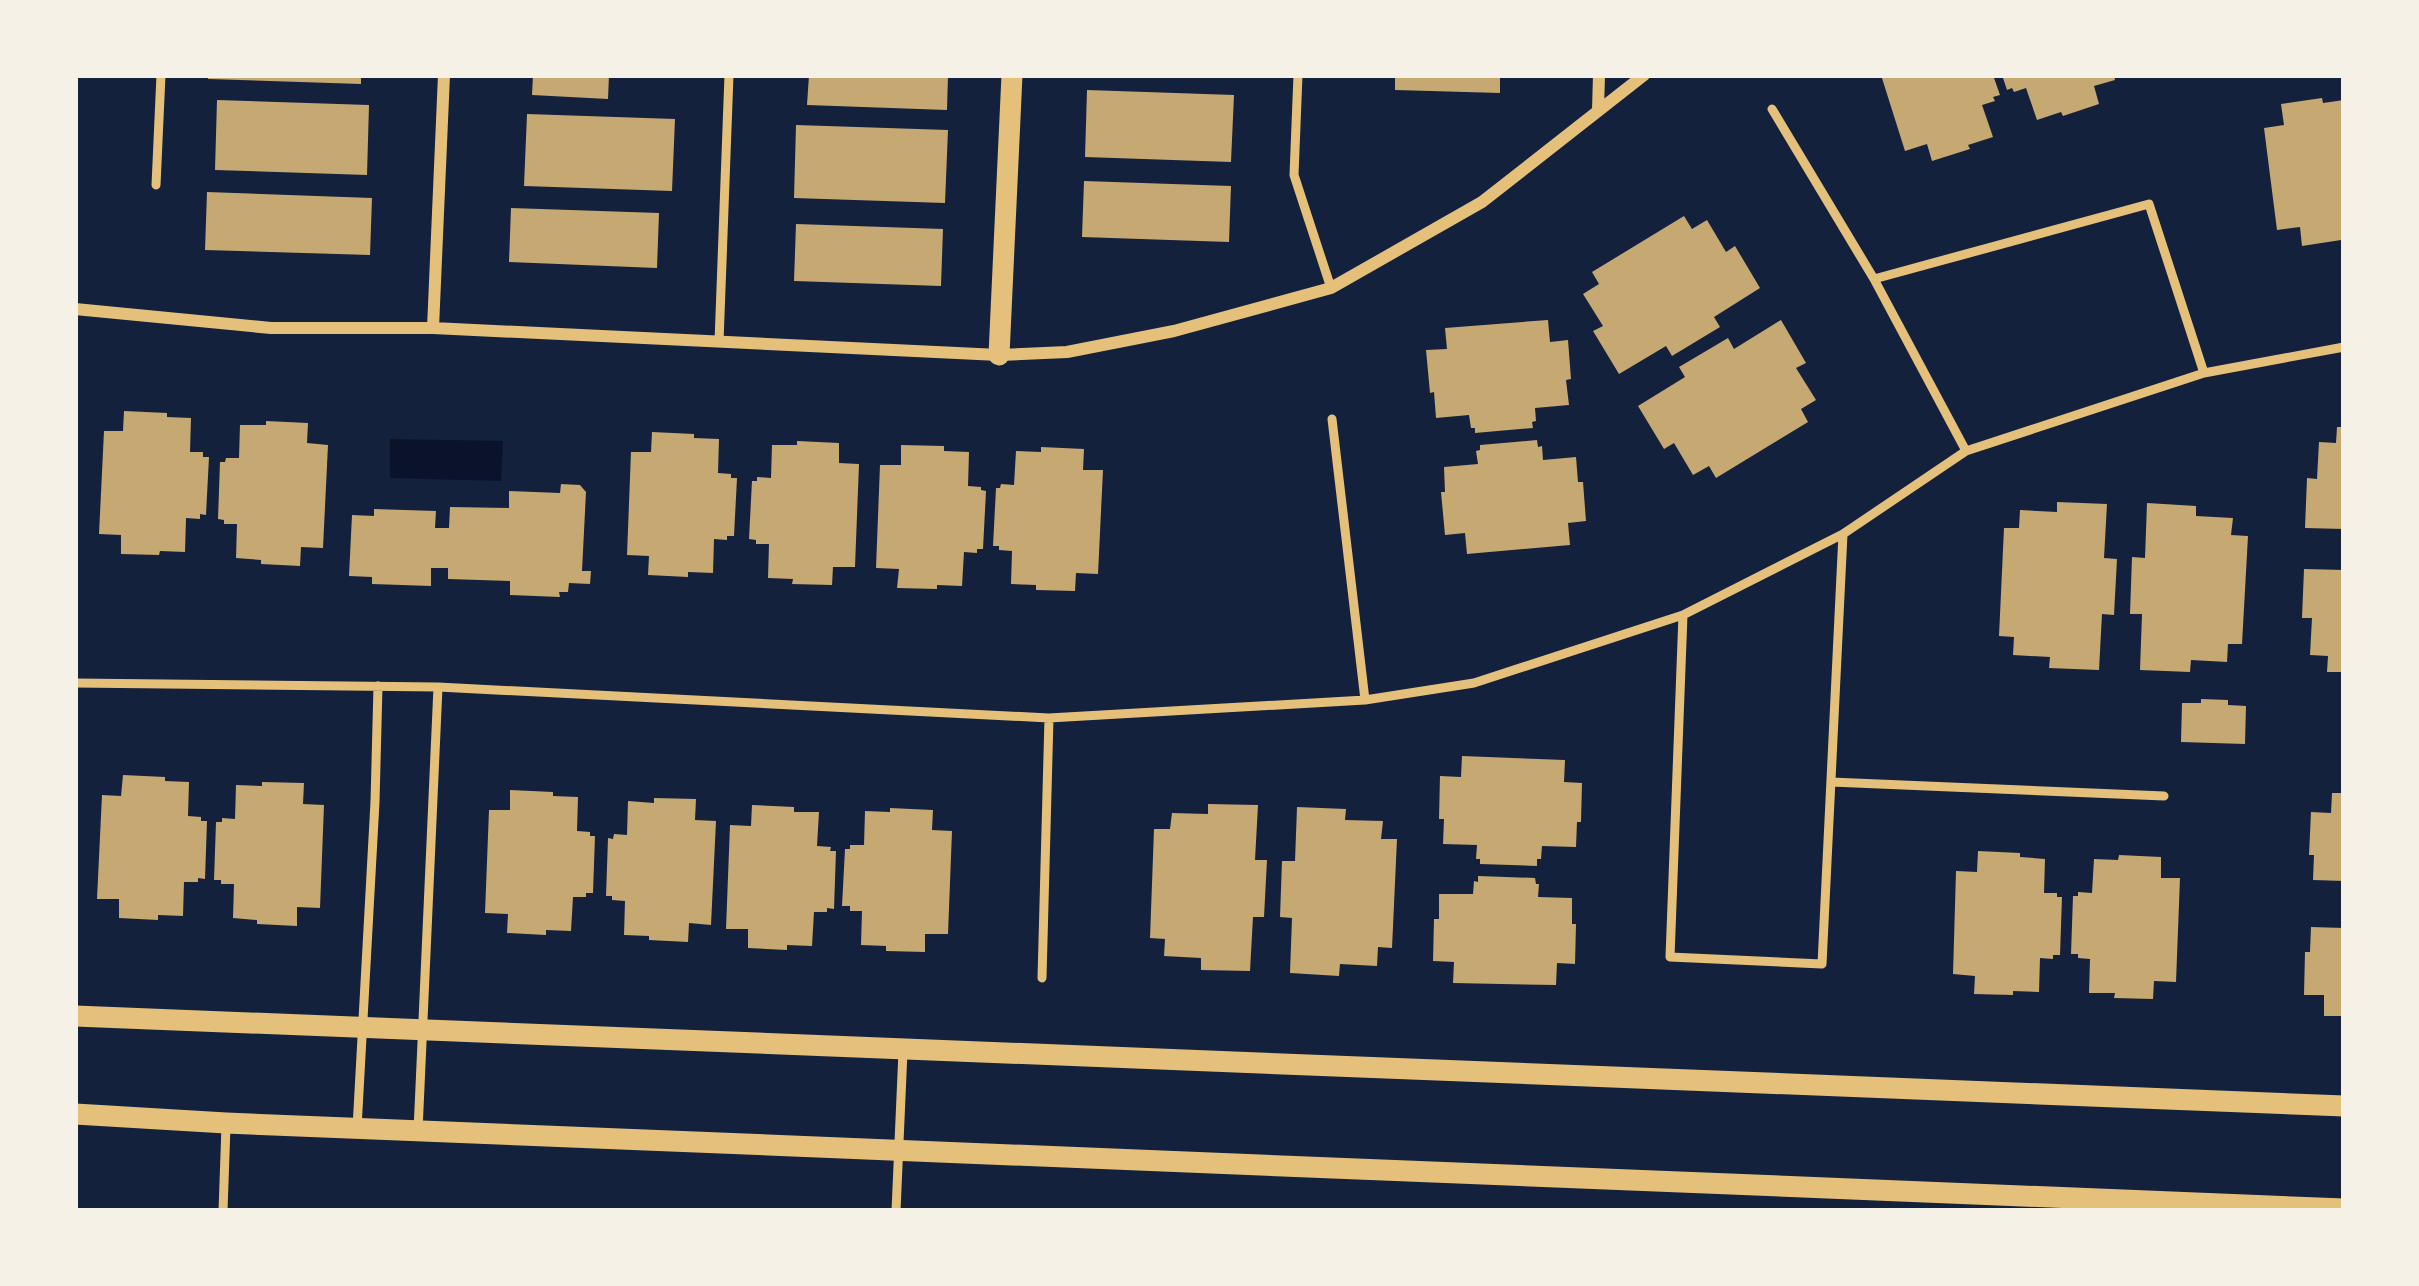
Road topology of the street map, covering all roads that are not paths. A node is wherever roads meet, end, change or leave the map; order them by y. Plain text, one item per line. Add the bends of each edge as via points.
1 (160, 75) edge
2 (443, 75) edge
3 (729, 75) edge
4 (1012, 75) edge
5 (1298, 75) edge
6 (1599, 75) edge
7 (1644, 75) edge
8 (1772, 109) dead end
9 (1598, 110) junction
10 (156, 185) dead end
11 (1874, 280) junction
12 (1331, 288) junction
13 (75, 309) edge
14 (433, 328) junction
15 (719, 342) junction
16 (2344, 347) edge
17 (999, 356) junction
18 (2204, 373) junction
19 (1332, 419) dead end
20 (1966, 451) junction
21 (1843, 534) junction
22 (1683, 615) junction
23 (75, 683) edge
24 (378, 686) junction
25 (438, 687) junction
26 (1364, 700) junction
27 (1049, 718) junction
28 (1831, 782) junction
29 (2164, 796) dead end
30 (1042, 978) dead end
31 (75, 1016) edge
32 (362, 1028) junction
33 (422, 1031) junction
34 (903, 1051) junction
35 (2344, 1106) edge
36 (75, 1114) edge
37 (226, 1123) junction
38 (356, 1128) junction
39 (418, 1131) junction
40 (898, 1150) junction
41 (2344, 1209) edge
42 (223, 1211) edge
43 (896, 1211) edge

1 - 10 lane
2 - 14 street
3 - 15 lane
4 - 17 street
5 - 12 lane via 1294,175
6 - 9 street
7 - 9 street
8 - 11 lane
9 - 12 street via 1482,202
11 - 18 lane via 2149,204
11 - 20 lane
12 - 17 street via 1174,331
13 - 14 street via 272,328
14 - 15 street
15 - 17 street
16 - 18 lane
18 - 20 lane
19 - 26 lane
20 - 21 lane
21 - 22 lane
21 - 28 lane
22 - 26 lane via 1474,683
22 - 28 lane via 1670,957 1822,964
23 - 24 lane
24 - 25 lane
24 - 32 lane
25 - 27 lane
25 - 33 lane
26 - 27 lane
27 - 30 lane
28 - 29 lane
31 - 32 street
32 - 33 street
32 - 38 lane
33 - 34 street
33 - 39 lane
34 - 35 street
34 - 40 lane
36 - 37 street
37 - 38 street
37 - 42 lane
38 - 39 street
39 - 40 street
40 - 41 street
40 - 43 lane

